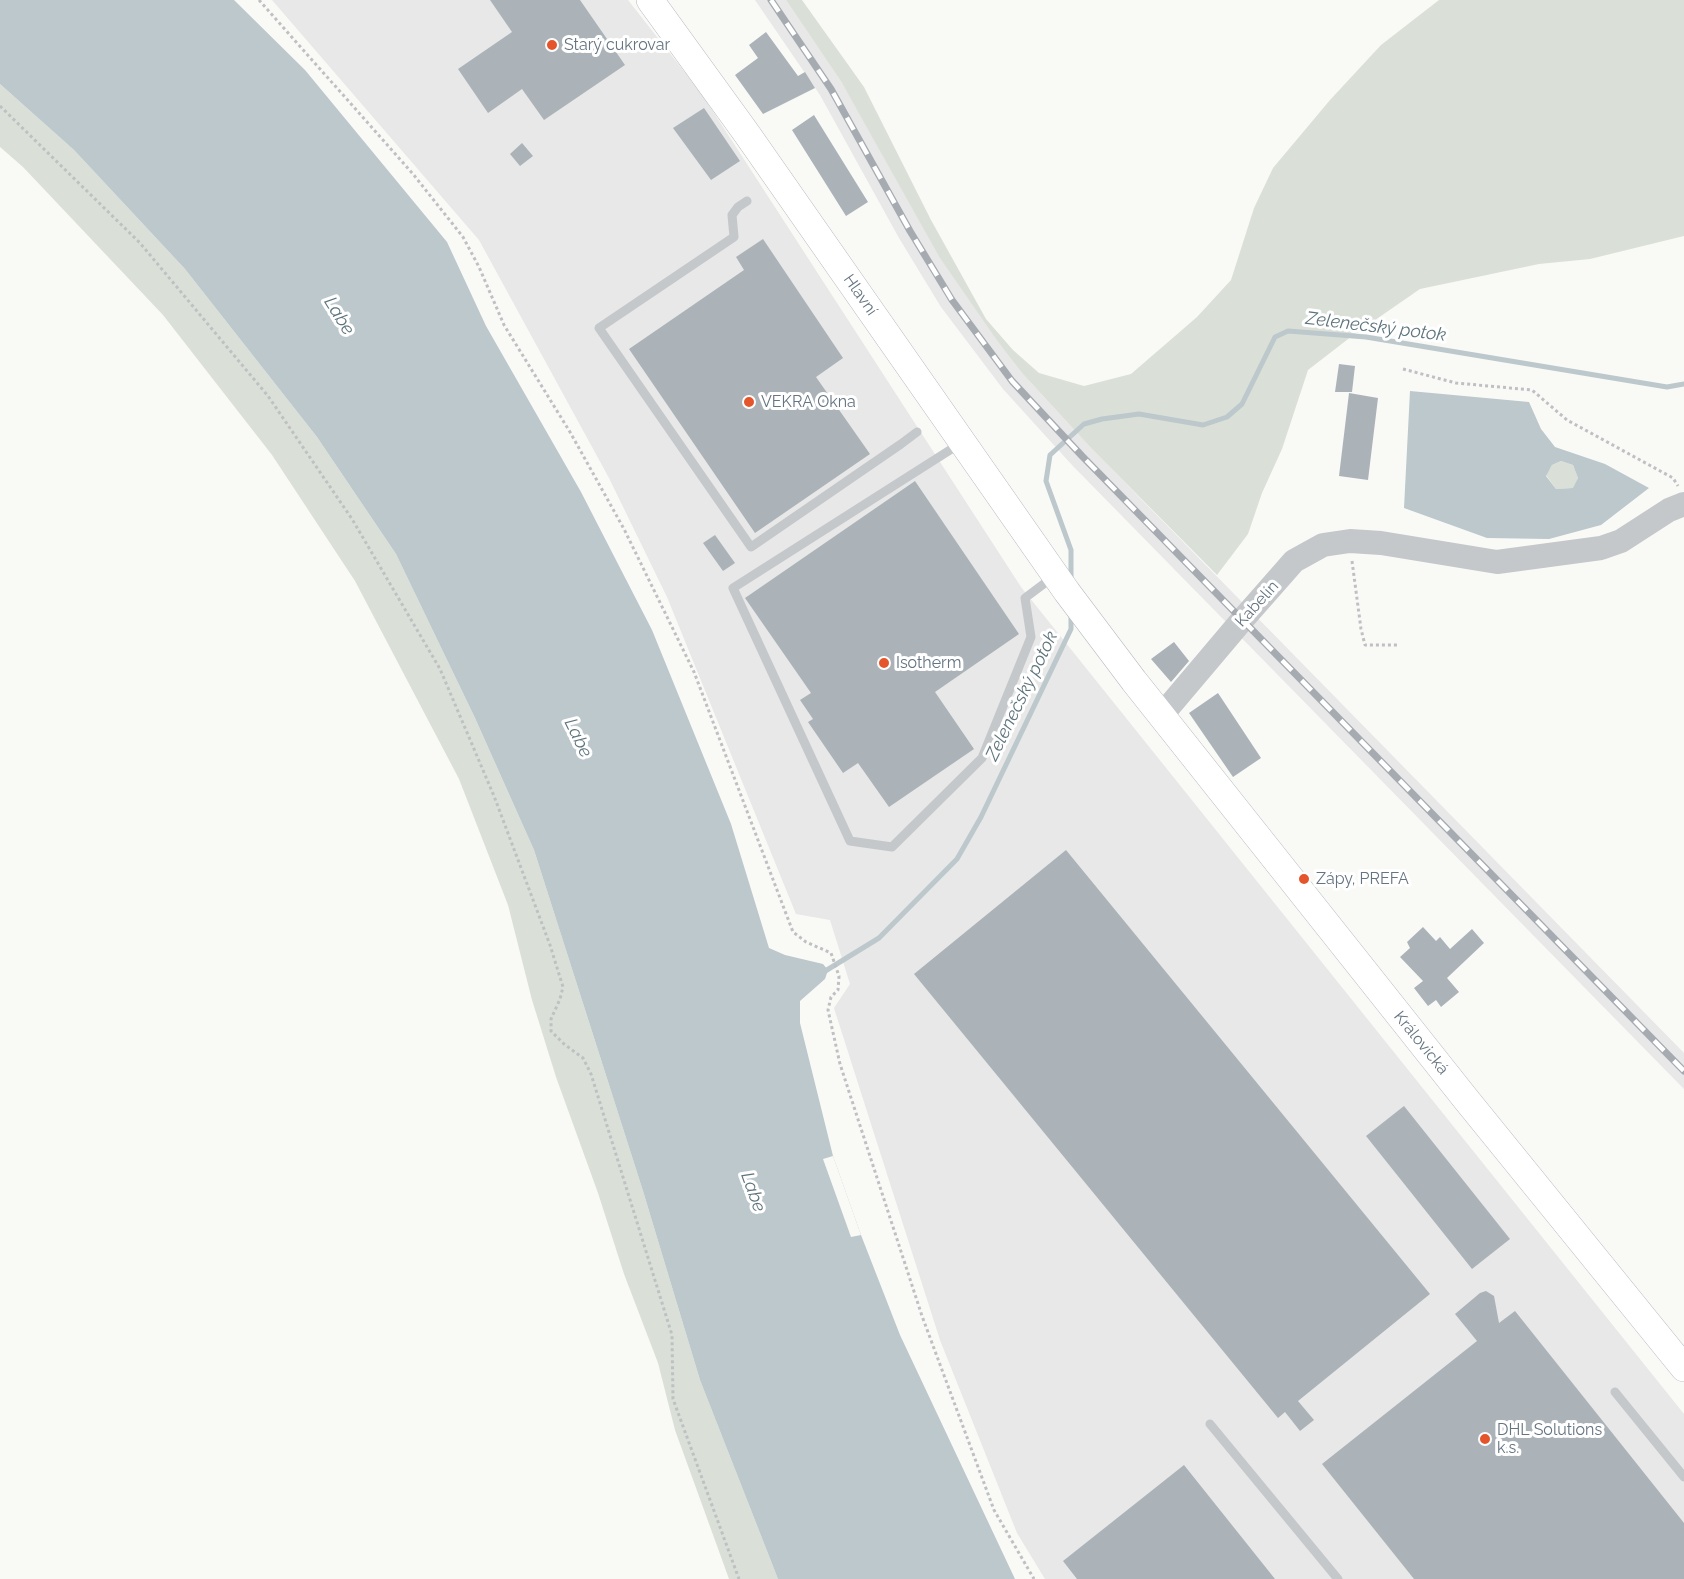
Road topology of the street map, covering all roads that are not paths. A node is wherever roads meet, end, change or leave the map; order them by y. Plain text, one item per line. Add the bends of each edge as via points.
1 (650, 0) edge
2 (747, 201) dead end
3 (917, 432) dead end
4 (963, 442) junction
5 (1681, 495) edge
6 (1061, 583) junction
7 (1095, 629) joint
8 (1161, 716) junction
9 (1684, 1368) edge
10 (1615, 1392) dead end
11 (1210, 1424) dead end
12 (1684, 1477) edge
13 (1338, 1579) edge

1 - 4 main road, Hlavní
2 - 3 lane via 732,214 734,237 599,328 751,547
4 - 6 main road, Hlavní
4 - 6 lane via 733,588 850,841 892,847 982,758 1031,637 1025,597
5 - 8 street, Kabelín via 1669,510 1621,541 1569,554 1497,562 1381,543 1323,545 1294,561
6 - 7 main road, Hlavní
7 - 8 main road, Královická
8 - 9 main road, Královická
10 - 12 lane
11 - 13 lane

